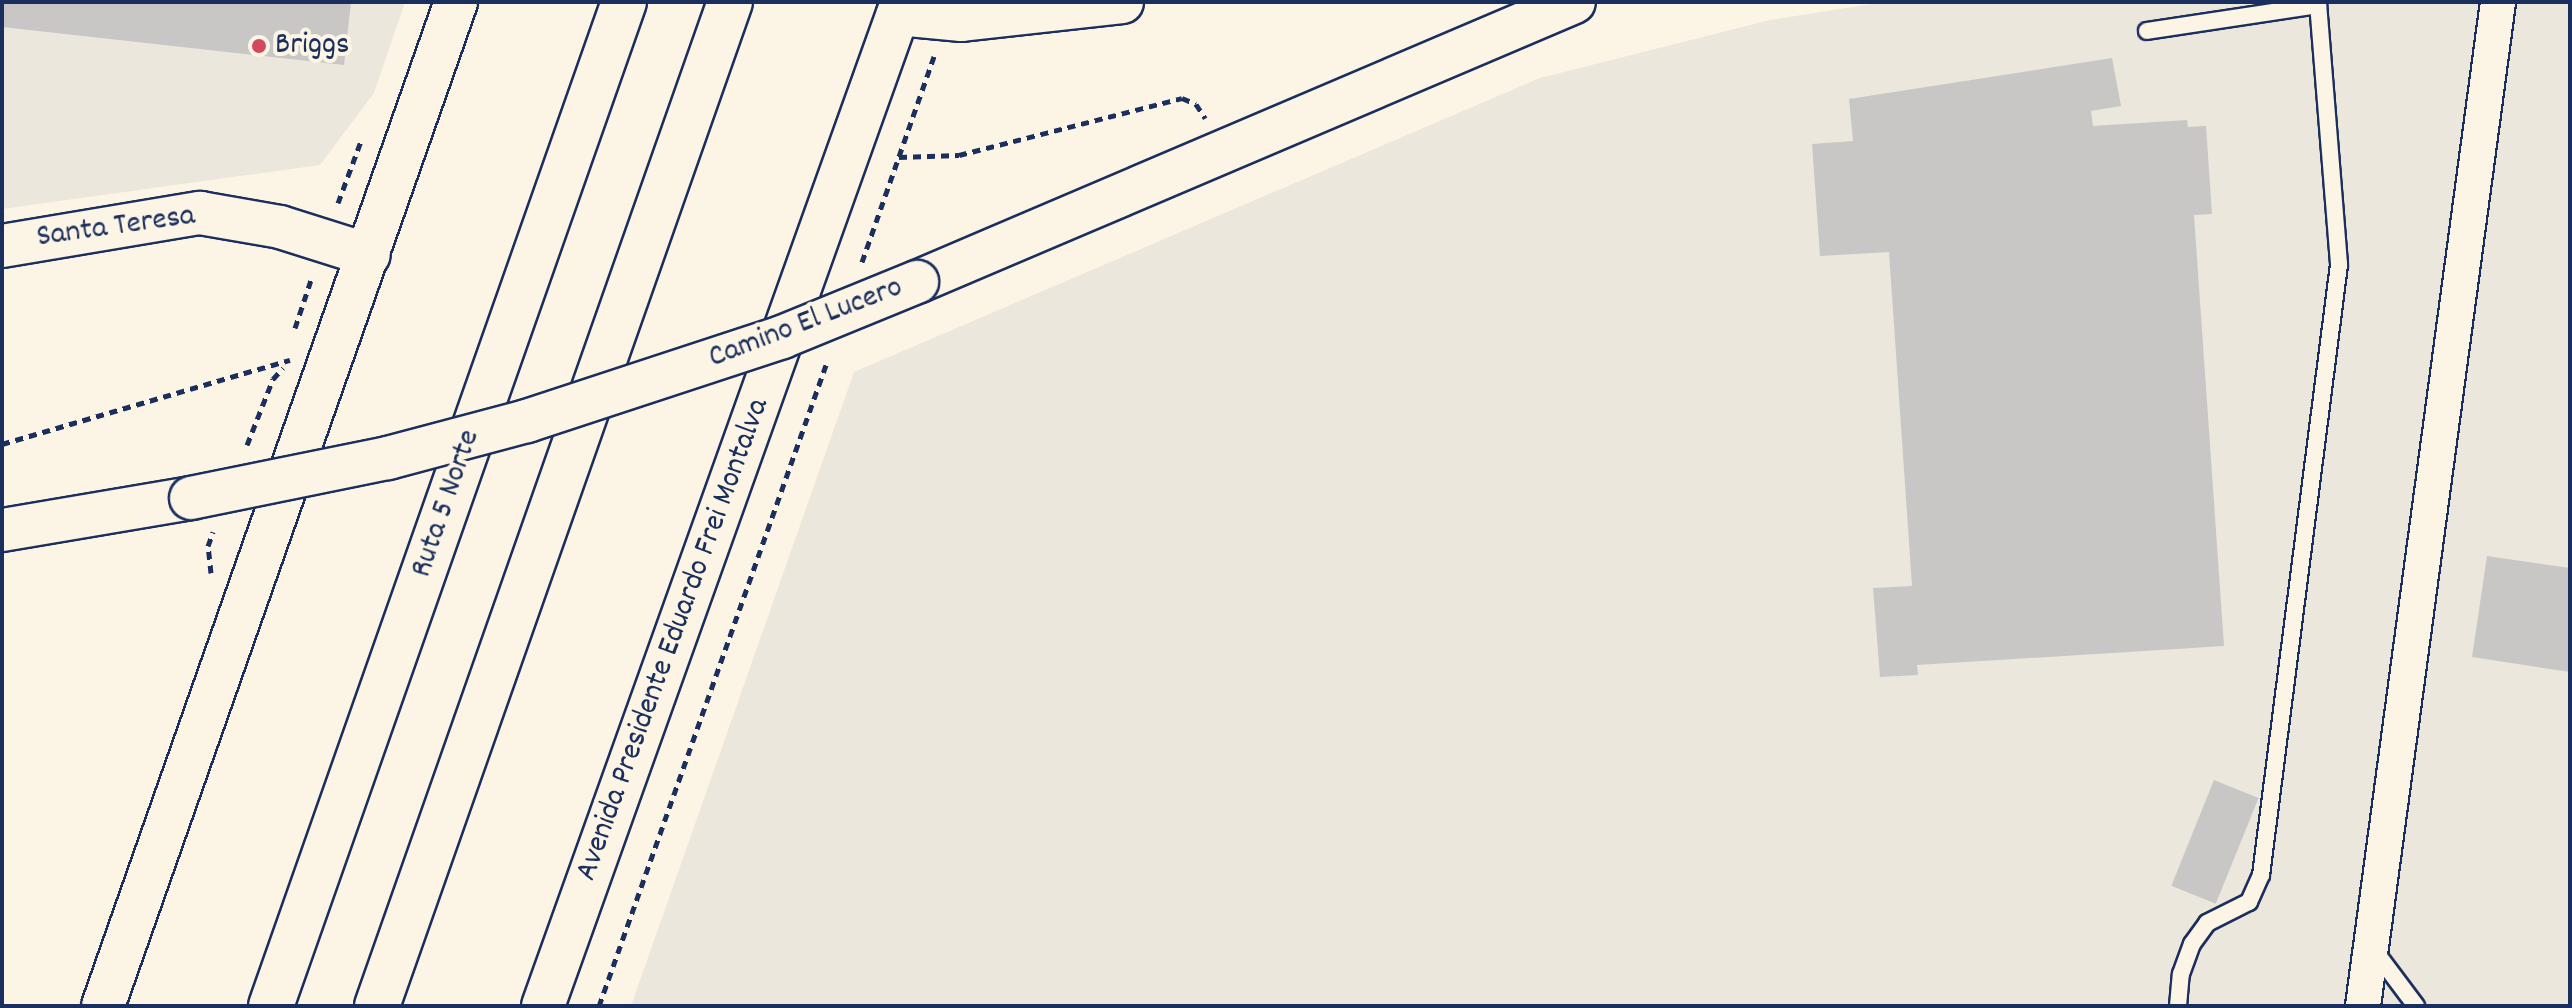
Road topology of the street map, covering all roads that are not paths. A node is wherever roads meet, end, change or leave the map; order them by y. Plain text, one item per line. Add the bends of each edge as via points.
1 (456, 2) edge
2 (624, 2) edge
3 (730, 2) edge
4 (1122, 2) edge
5 (1511, 2) edge
6 (1574, 2) edge
7 (2498, 2) edge
8 (2318, 3) edge
9 (900, 8) edge
10 (2147, 31) dead end
11 (1396, 75) junction
12 (2, 246) edge
13 (369, 255) junction
14 (2, 530) edge
15 (2371, 946) junction
16 (103, 1006) edge
17 (271, 1006) edge
18 (377, 1006) edge
19 (543, 1006) edge
20 (2178, 1006) edge
21 (2363, 1006) edge
22 (2416, 1006) edge

1 - 13 street
2 - 17 highway, Ruta 5 Norte
3 - 18 highway
4 - 9 street via 946,20
5 - 11 street, Camino El Lucero
6 - 11 street, Camino El Lucero
7 - 15 street
8 - 10 lane
8 - 20 lane via 2339,264 2261,875 2249,902 2207,923 2192,944 2181,974
9 - 19 street, Avenida Presidente Eduardo Frei Montalva
11 - 14 street, Camino El Lucero, bridge via 782,337 527,421 388,458
12 - 13 street, Santa Teresa via 200,213 280,227
13 - 16 street
15 - 21 street
15 - 22 lane

